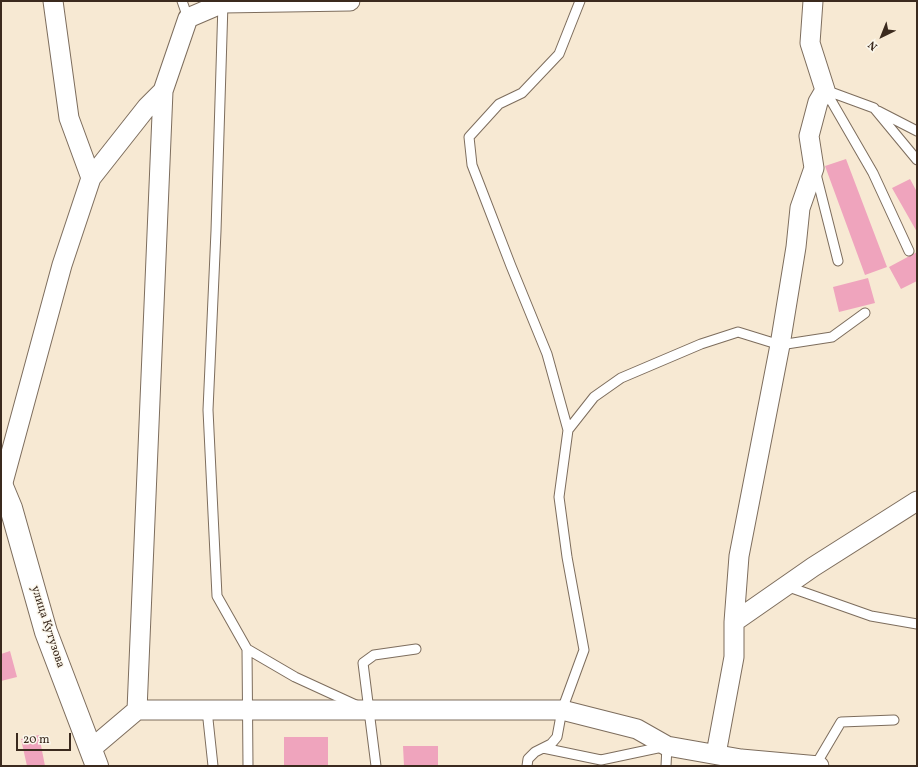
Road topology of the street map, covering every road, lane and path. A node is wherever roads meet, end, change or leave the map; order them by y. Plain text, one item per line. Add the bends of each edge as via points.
1 (53, 1) edge
2 (350, 1) edge
3 (580, 1) edge
4 (813, 1) edge
5 (223, 3) junction
6 (185, 9) edge
7 (825, 90) junction
8 (163, 91) junction
9 (874, 108) junction
10 (917, 131) edge
11 (917, 160) edge
12 (814, 168) junction
13 (91, 178) junction
14 (909, 251) dead end
15 (838, 261) dead end
16 (865, 313) dead end
17 (780, 345) junction
18 (568, 430) junction
19 (2, 485) edge
20 (917, 501) edge
21 (785, 586) junction
22 (734, 622) junction
23 (917, 624) edge
24 (247, 649) junction
25 (416, 649) dead end
26 (137, 710) junction
27 (207, 710) junction
28 (562, 710) junction
29 (248, 711) junction
30 (368, 711) junction
31 (894, 720) dead end
32 (668, 746) junction
33 (543, 748) junction
34 (716, 754) junction
35 (94, 757) edge
36 (740, 763) edge
37 (213, 766) edge
38 (248, 766) edge
39 (376, 766) edge
40 (527, 766) edge
41 (666, 766) edge
42 (815, 766) edge
43 (819, 766) edge

1 - 13 street via 69,118
2 - 5 street
3 - 18 lane via 559,54 522,93 499,104 469,137 472,165 547,354
4 - 7 street via 810,44
5 - 6 street
5 - 24 lane via 208,410 216,596
6 - 8 street
7 - 9 lane
7 - 12 street via 818,102 809,136
7 - 14 lane via 873,172
8 - 13 street via 147,107
8 - 26 street
9 - 10 lane
9 - 11 lane
12 - 15 lane
12 - 17 street via 800,208
13 - 19 street via 62,264
16 - 17 lane via 832,337
17 - 18 lane via 738,332 701,344 621,378 594,397
17 - 22 street via 739,556
18 - 28 lane via 560,498 567,557 584,650
19 - 35 street, улица Кутузова via 11,508 46,632
20 - 21 street
21 - 22 street
21 - 23 lane via 871,616
22 - 34 street via 734,657
24 - 29 lane
24 - 30 lane via 295,677
25 - 30 lane via 374,655 363,663
26 - 27 street
26 - 35 street
27 - 29 street
27 - 37 lane
28 - 30 street
28 - 32 street via 636,729
28 - 33 lane via 557,737
29 - 30 street
29 - 38 lane
30 - 39 lane
31 - 42 lane via 841,722
32 - 33 lane via 601,760
32 - 34 street
32 - 41 lane
33 - 40 lane via 528,759
34 - 36 street
36 - 42 street
42 - 43 street

